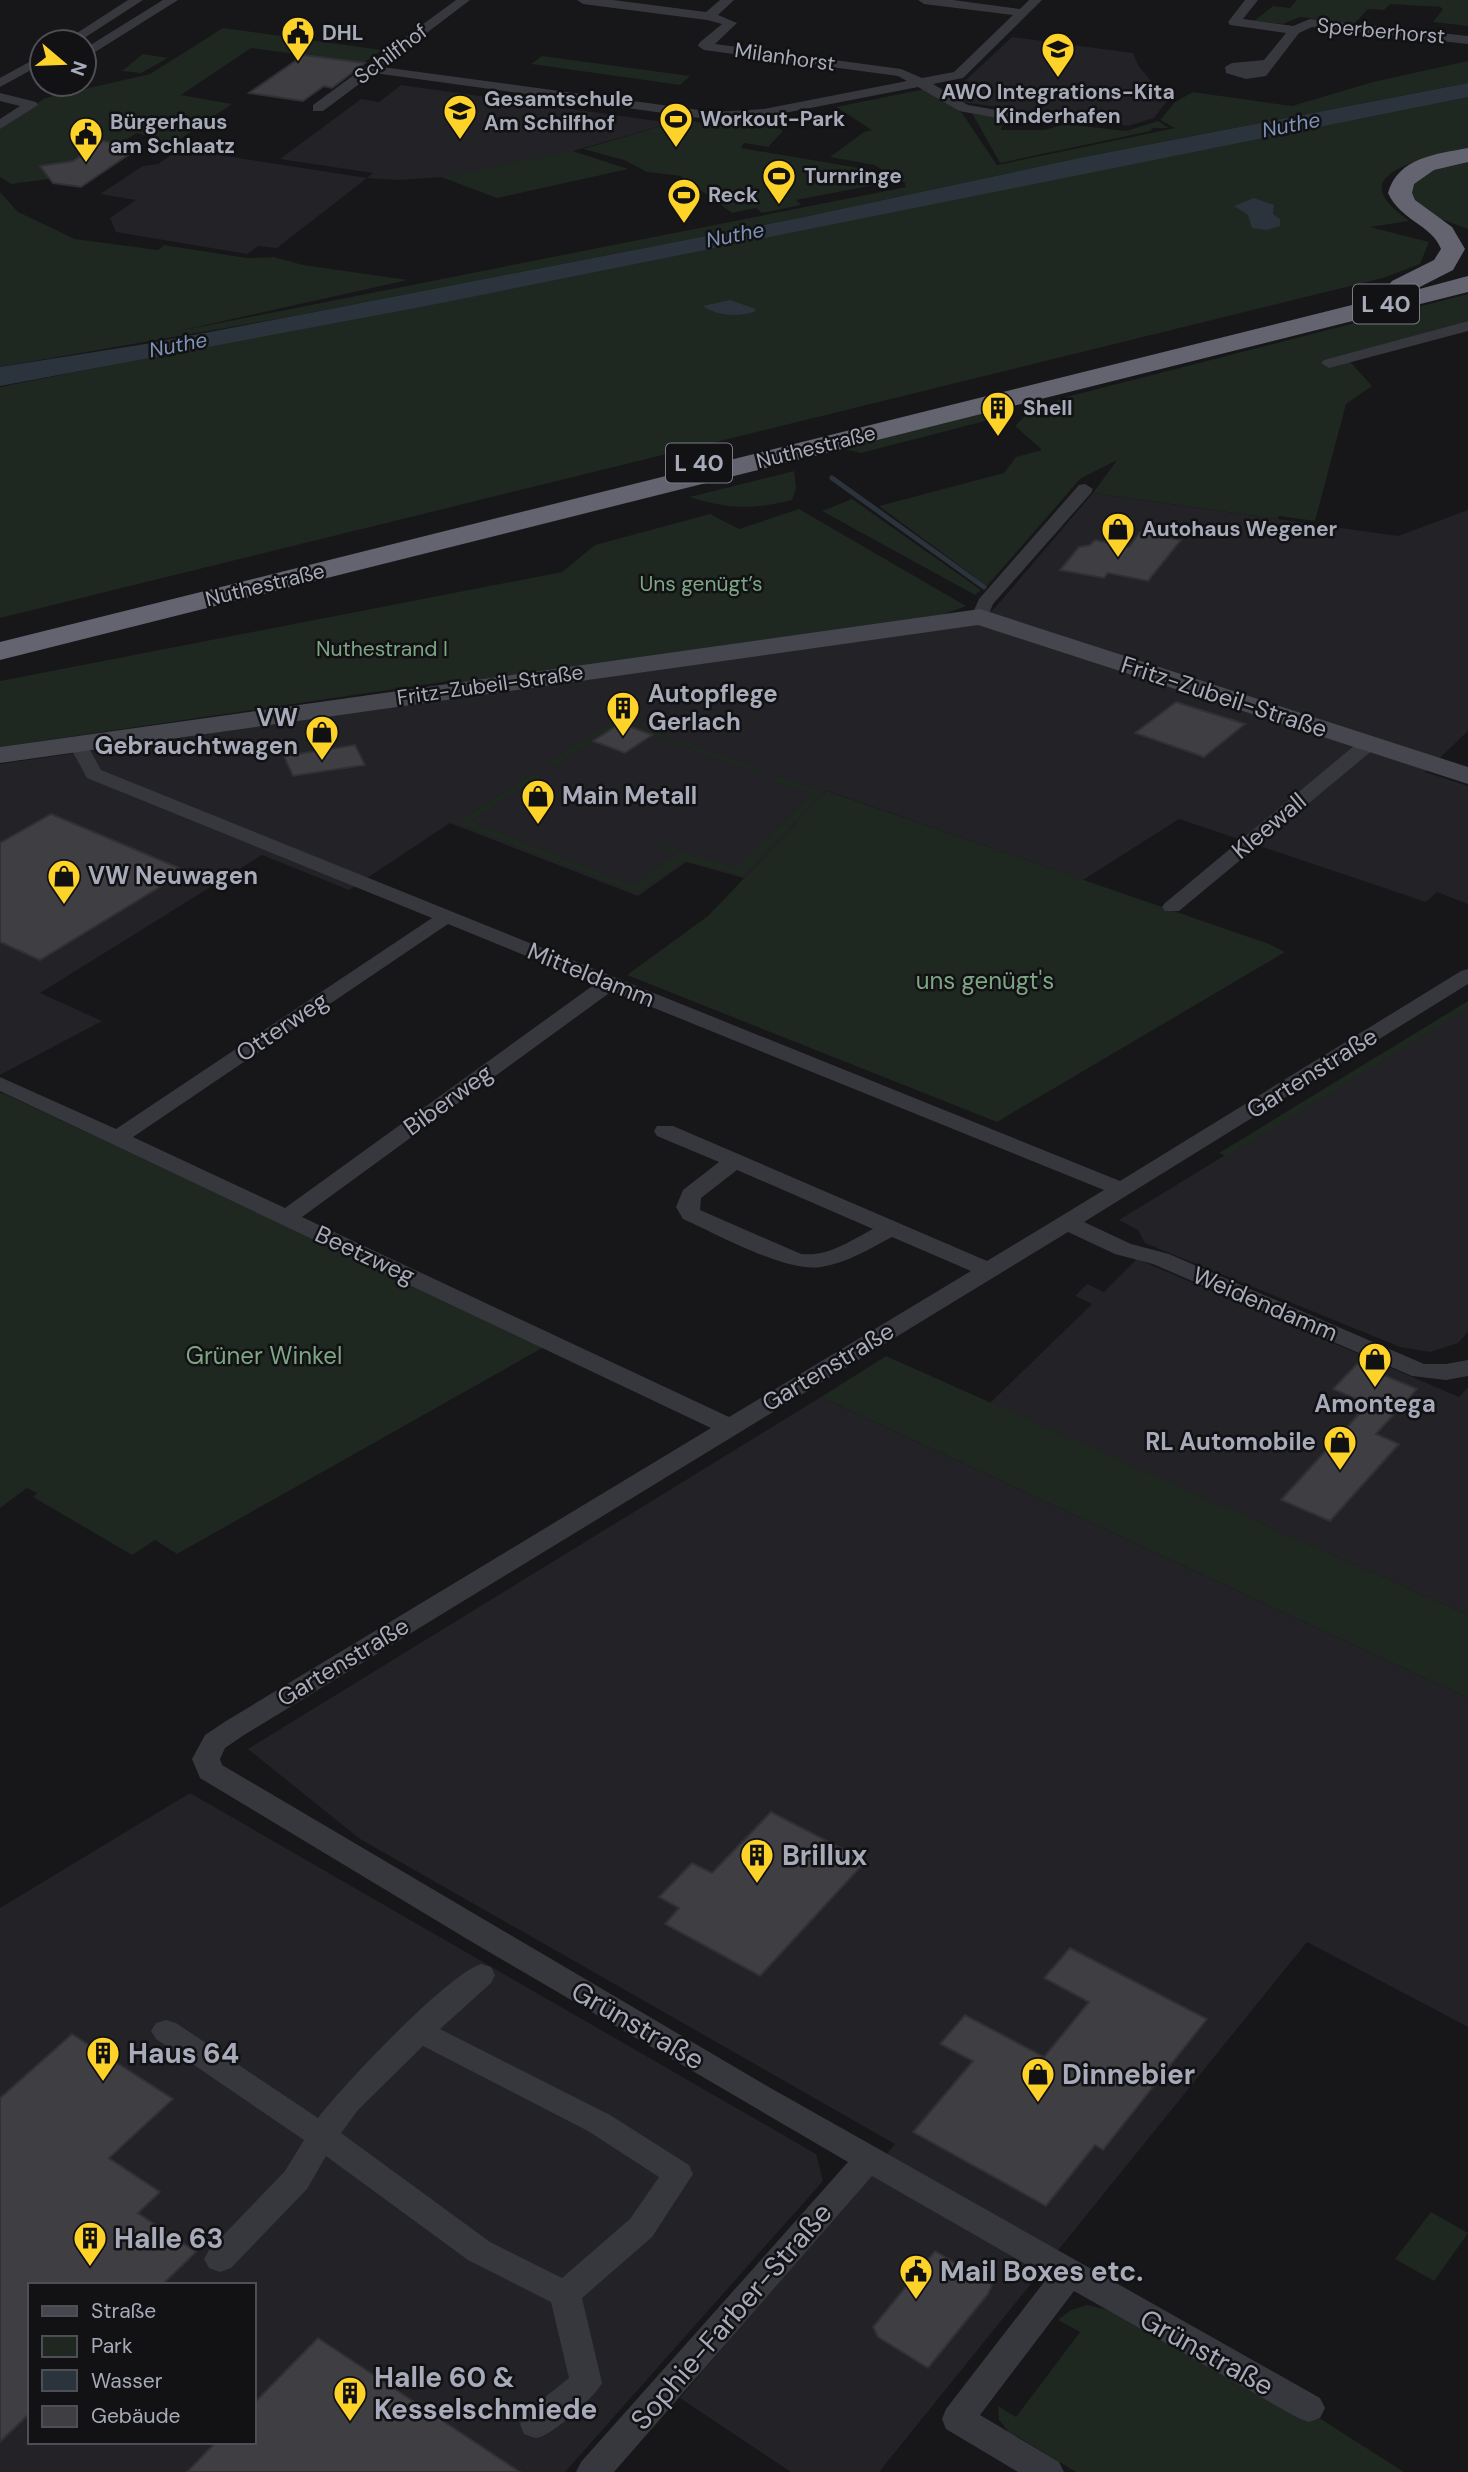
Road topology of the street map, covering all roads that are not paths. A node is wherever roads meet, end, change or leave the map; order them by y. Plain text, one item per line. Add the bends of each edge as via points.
1 (137, 0) edge
2 (172, 0) edge
3 (464, 0) edge
4 (583, 0) edge
5 (728, 0) edge
6 (924, 0) edge
7 (1036, 0) edge
8 (1252, 0) edge
9 (1023, 13) junction
10 (709, 16) junction
11 (92, 28) edge
12 (1295, 30) junction
13 (1468, 40) edge
14 (98, 46) edge
15 (1268, 64) dead end
16 (28, 67) edge
17 (372, 69) junction
18 (28, 71) edge
19 (20, 72) junction
20 (0, 83) edge
21 (922, 83) junction
22 (0, 97) edge
23 (318, 108) dead end
24 (1025, 119) dead end
25 (0, 125) edge
26 (1468, 155) edge
27 (1429, 222) junction
28 (1468, 234) edge
29 (1468, 271) edge
30 (1468, 284) edge
31 (1396, 289) junction
32 (1468, 326) edge
33 (1329, 363) dead end
34 (1085, 489) dead end
35 (980, 617) junction
36 (0, 635) edge
37 (0, 651) edge
38 (78, 745) junction
39 (1367, 745) junction
40 (0, 755) edge
41 (1468, 776) edge
42 (1172, 907) dead end
43 (446, 917) junction
44 (1468, 975) edge
45 (610, 983) junction
46 (0, 1083) edge
47 (665, 1131) dead end
48 (118, 1138) junction
49 (734, 1161) junction
50 (1120, 1189) junction
51 (286, 1218) junction
52 (1065, 1222) junction
53 (891, 1228) junction
54 (988, 1270) junction
55 (1468, 1368) edge
56 (730, 1427) junction
57 (209, 1771) joint
58 (481, 1975) dead end
59 (166, 2031) dead end
60 (419, 2031) junction
61 (322, 2136) junction
62 (869, 2159) junction
63 (220, 2259) dead end
64 (1068, 2275) junction
65 (565, 2294) junction
66 (1308, 2408) dead end
67 (536, 2424) dead end
68 (593, 2472) edge
69 (1047, 2472) edge

1 - 11 street
2 - 14 street
3 - 17 street, Schilfhof
4 - 10 street, Milanhorst
5 - 10 street, Milanhorst
6 - 9 street
7 - 9 street
8 - 12 street, Sperberhorst via 1234,22
9 - 21 street via 958,75
10 - 21 street, Milanhorst via 731,23 704,46 901,73
12 - 13 street, Sperberhorst via 1310,23
12 - 15 street, Sperberhorst
16 - 19 street
17 - 21 street via 714,116 764,113
17 - 23 street, Schilfhof
18 - 19 street
19 - 20 street
21 - 24 street via 964,108
22 - 25 street via 31,105
26 - 27 highway via 1428,164 1403,182 1401,199
27 - 28 highway
27 - 31 highway via 1449,238 1452,255 1437,270
29 - 31 highway, Nuthestraße / L 40
30 - 37 highway, Nuthestraße / L 40
31 - 36 highway, Nuthestraße / L 40
32 - 33 street
34 - 35 street via 985,604
35 - 38 street, Fritz-Zubeil-Straße
35 - 39 street, Fritz-Zubeil-Straße
38 - 40 street, Fritz-Zubeil-Straße
38 - 43 street, Mitteldamm via 94,774
39 - 41 street, Fritz-Zubeil-Straße
39 - 42 street, Kleewall
43 - 45 street, Mitteldamm
43 - 48 street, Otterweg
44 - 50 street, Gartenstraße
45 - 50 street, Mitteldamm
45 - 51 street, Biberweg
46 - 48 street, Beetzweg
47 - 49 street
48 - 51 street, Beetzweg
49 - 53 street
49 - 53 street via 691,1195 687,1207 691,1214 809,1263 829,1260
50 - 52 street, Gartenstraße
51 - 56 street, Beetzweg
52 - 54 street, Gartenstraße
52 - 55 street, Weidendamm via 1420,1371 1446,1373
53 - 54 street
54 - 56 street, Gartenstraße
56 - 57 street, Gartenstraße via 235,1728 211,1748 206,1759
57 - 62 street, Grünstraße
58 - 60 street
59 - 61 street
60 - 61 street via 347,2102
60 - 65 street via 599,2123 678,2174 641,2228
61 - 63 street via 296,2180
61 - 65 street via 479,2251
62 - 64 street, Grünstraße
62 - 68 street, Sophie-Farber-Straße
64 - 66 street, Grünstraße
64 - 69 street via 958,2419
65 - 67 street via 586,2383

